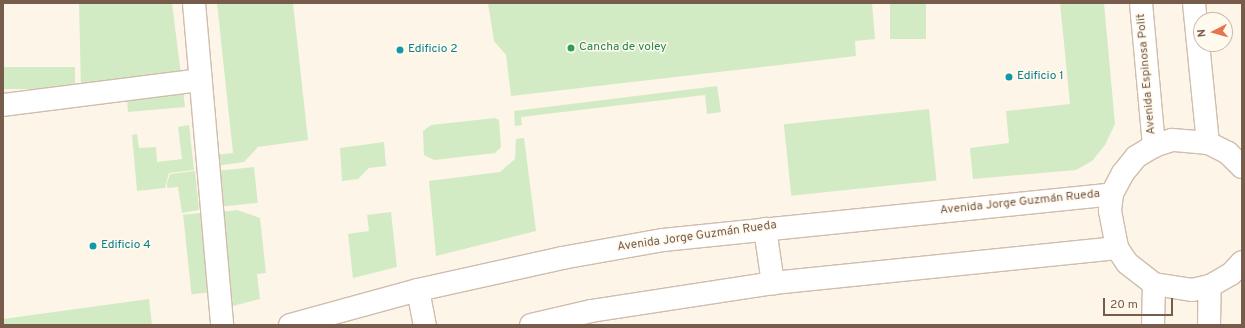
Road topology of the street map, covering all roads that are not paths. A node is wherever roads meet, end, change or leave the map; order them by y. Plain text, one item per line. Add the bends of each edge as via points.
1 (194, 3) edge
2 (1141, 3) edge
3 (1194, 3) edge
4 (200, 80) junction
5 (3, 105) edge
6 (1208, 143) junction
7 (1154, 146) junction
8 (1242, 167) edge
9 (1112, 194) junction
10 (765, 229) junction
11 (1117, 248) junction
12 (1242, 262) edge
13 (773, 283) junction
14 (1154, 284) junction
15 (1210, 286) junction
16 (418, 290) junction
17 (222, 325) edge
18 (290, 325) edge
19 (425, 325) edge
20 (531, 325) edge
21 (1153, 325) edge
22 (1209, 325) edge

1 - 4 street
2 - 7 street, Avenida Espinosa Polit
3 - 6 street
4 - 5 street
4 - 17 street
6 - 7 street via 1184,140
6 - 8 street via 1228,153
7 - 9 street via 1136,157 1123,172
9 - 10 street, Avenida Jorge Guzmán Rueda
9 - 11 street via 1111,230
10 - 13 street
10 - 16 street, Avenida Jorge Guzmán Rueda via 663,240 562,258
11 - 13 street
11 - 14 street via 1127,263
12 - 15 street via 1231,274
13 - 20 street via 591,311
14 - 15 street via 1186,290
14 - 21 street
15 - 22 street
16 - 18 street, Avenida Jorge Guzmán Rueda
16 - 19 street

